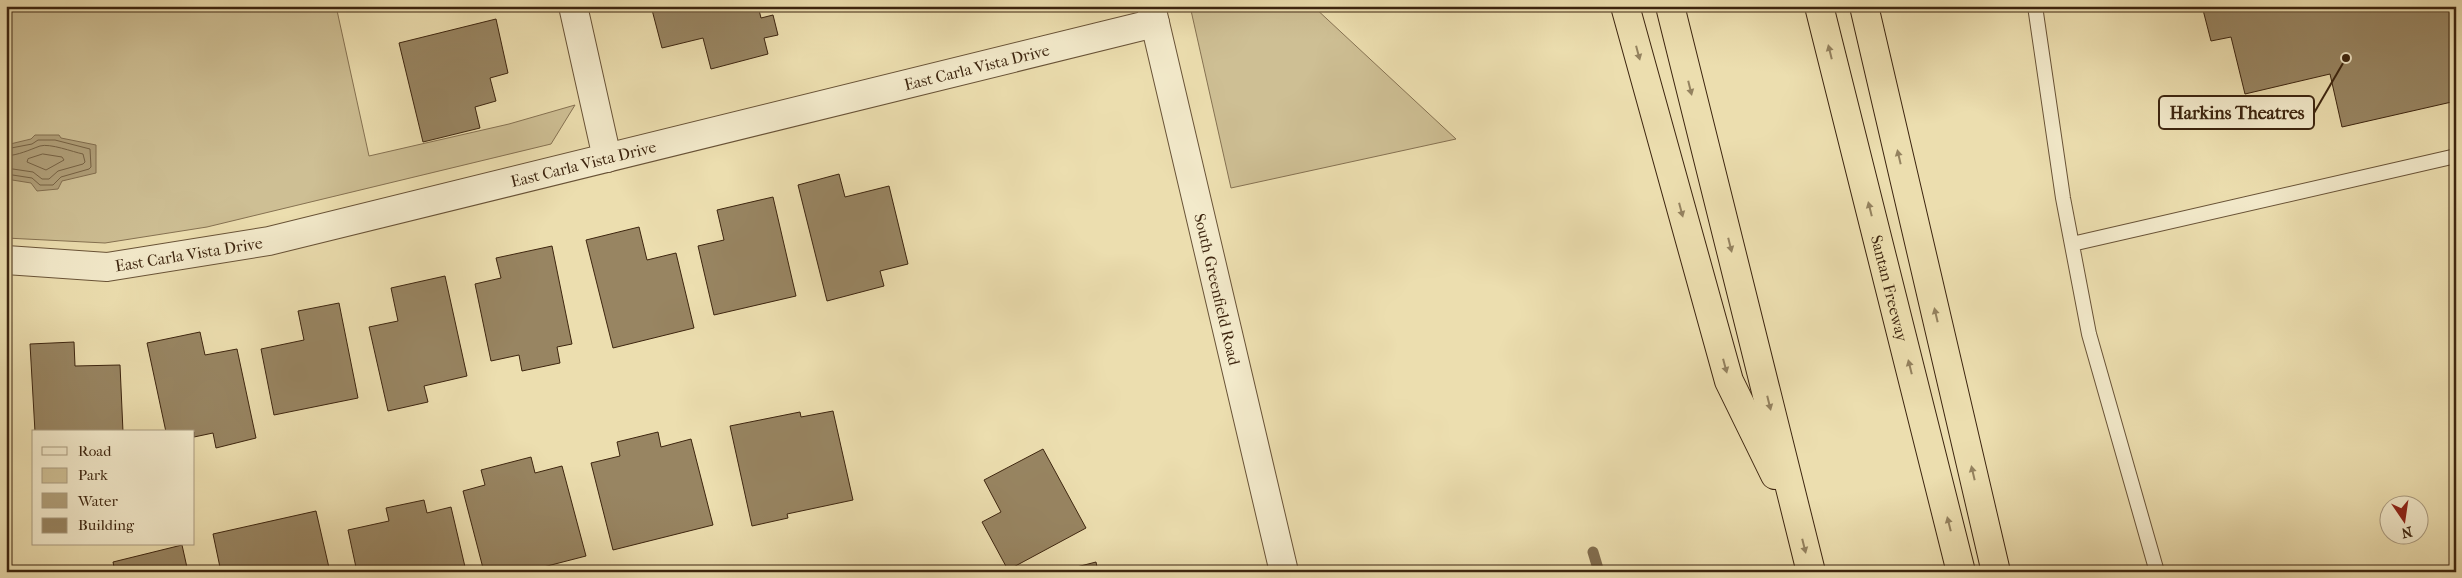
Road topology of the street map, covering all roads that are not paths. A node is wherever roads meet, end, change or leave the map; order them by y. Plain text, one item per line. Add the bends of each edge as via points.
1 (573, 6) edge
2 (1625, 6) edge
3 (1670, 6) edge
4 (1819, 6) edge
5 (1864, 6) edge
6 (2035, 6) edge
7 (1153, 14) edge
8 (2456, 156) edge
9 (607, 158) junction
10 (2072, 244) junction
11 (6, 260) edge
12 (1798, 520) junction
13 (1284, 572) edge
14 (1810, 572) edge
15 (1961, 572) edge
16 (1996, 572) edge
17 (2156, 572) edge

1 - 9 street
2 -> 12 highway via 1729,381
3 -> 12 highway
15 -> 4 highway, Santan Freeway
16 -> 5 highway
6 - 10 lane
7 - 9 street, East Carla Vista Drive
7 - 13 street, South Greenfield Road
8 - 10 lane
9 - 11 street, East Carla Vista Drive via 259,243 106,267
10 - 17 lane via 2089,334
12 -> 14 highway

